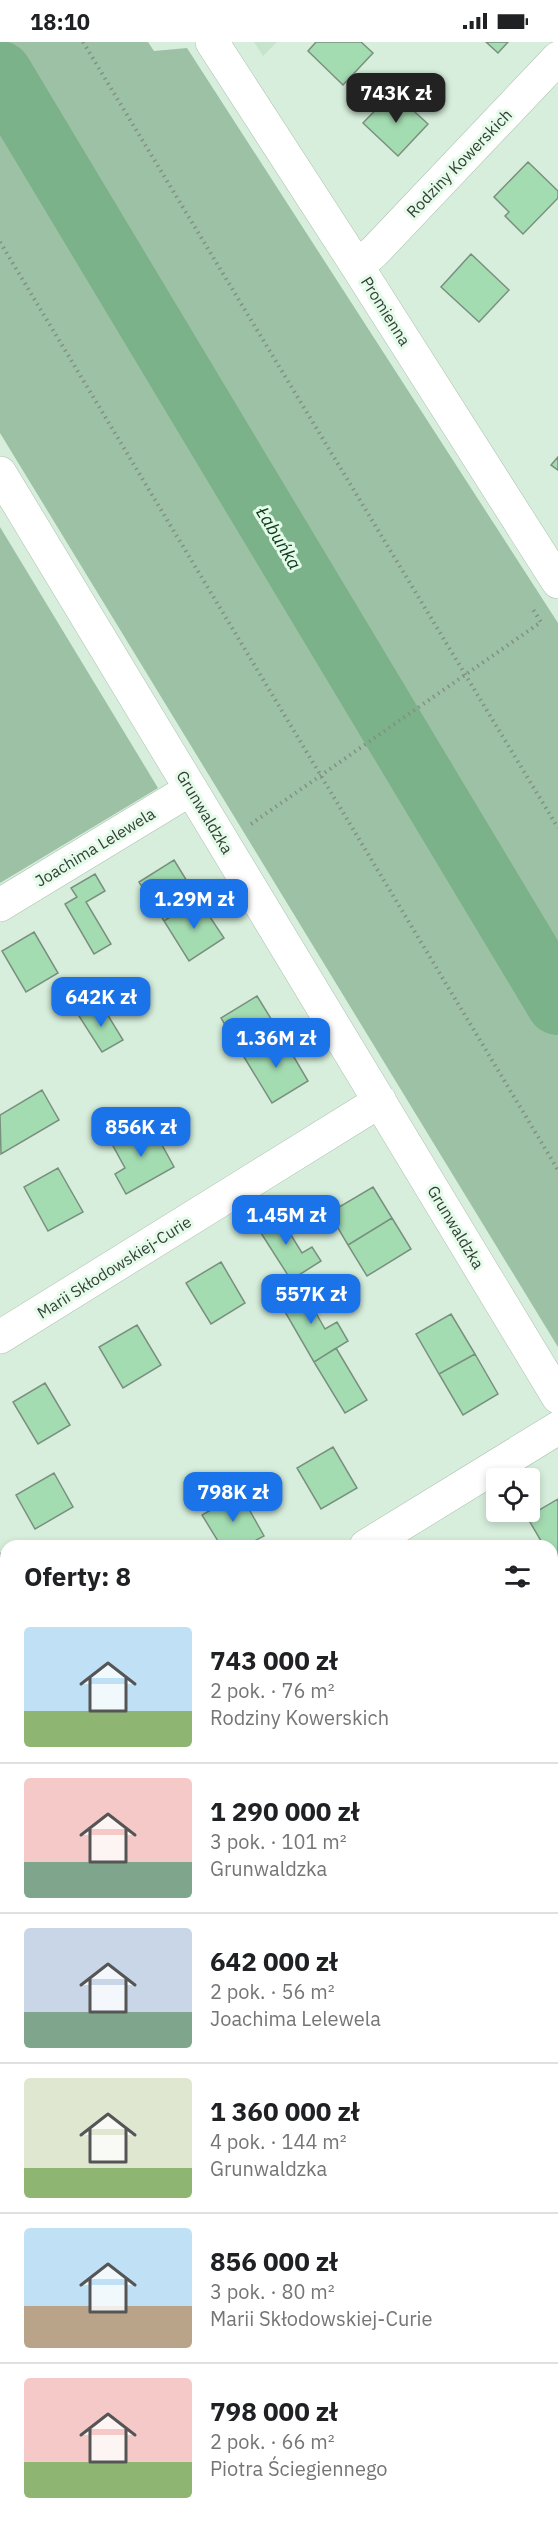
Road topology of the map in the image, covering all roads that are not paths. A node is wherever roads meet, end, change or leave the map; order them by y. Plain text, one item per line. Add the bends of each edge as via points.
1 (212, 42) edge
2 (558, 58) edge
3 (357, 266) junction
4 (0, 473) edge
5 (558, 582) edge
6 (191, 789) junction
7 (0, 905) edge
8 (380, 1101) junction
9 (0, 1337) edge
10 (558, 1397) edge
11 (558, 1428) edge
12 (376, 1540) edge

1 - 3 street, Promienna
2 - 3 street, Rodziny Kowerskich
3 - 5 street, Promienna
4 - 6 street, Grunwaldzka
6 - 7 street, Joachima Lelewela
6 - 8 street, Grunwaldzka
8 - 9 street, Marii Skłodowskiej-Curie
8 - 10 street, Grunwaldzka
11 - 12 street

